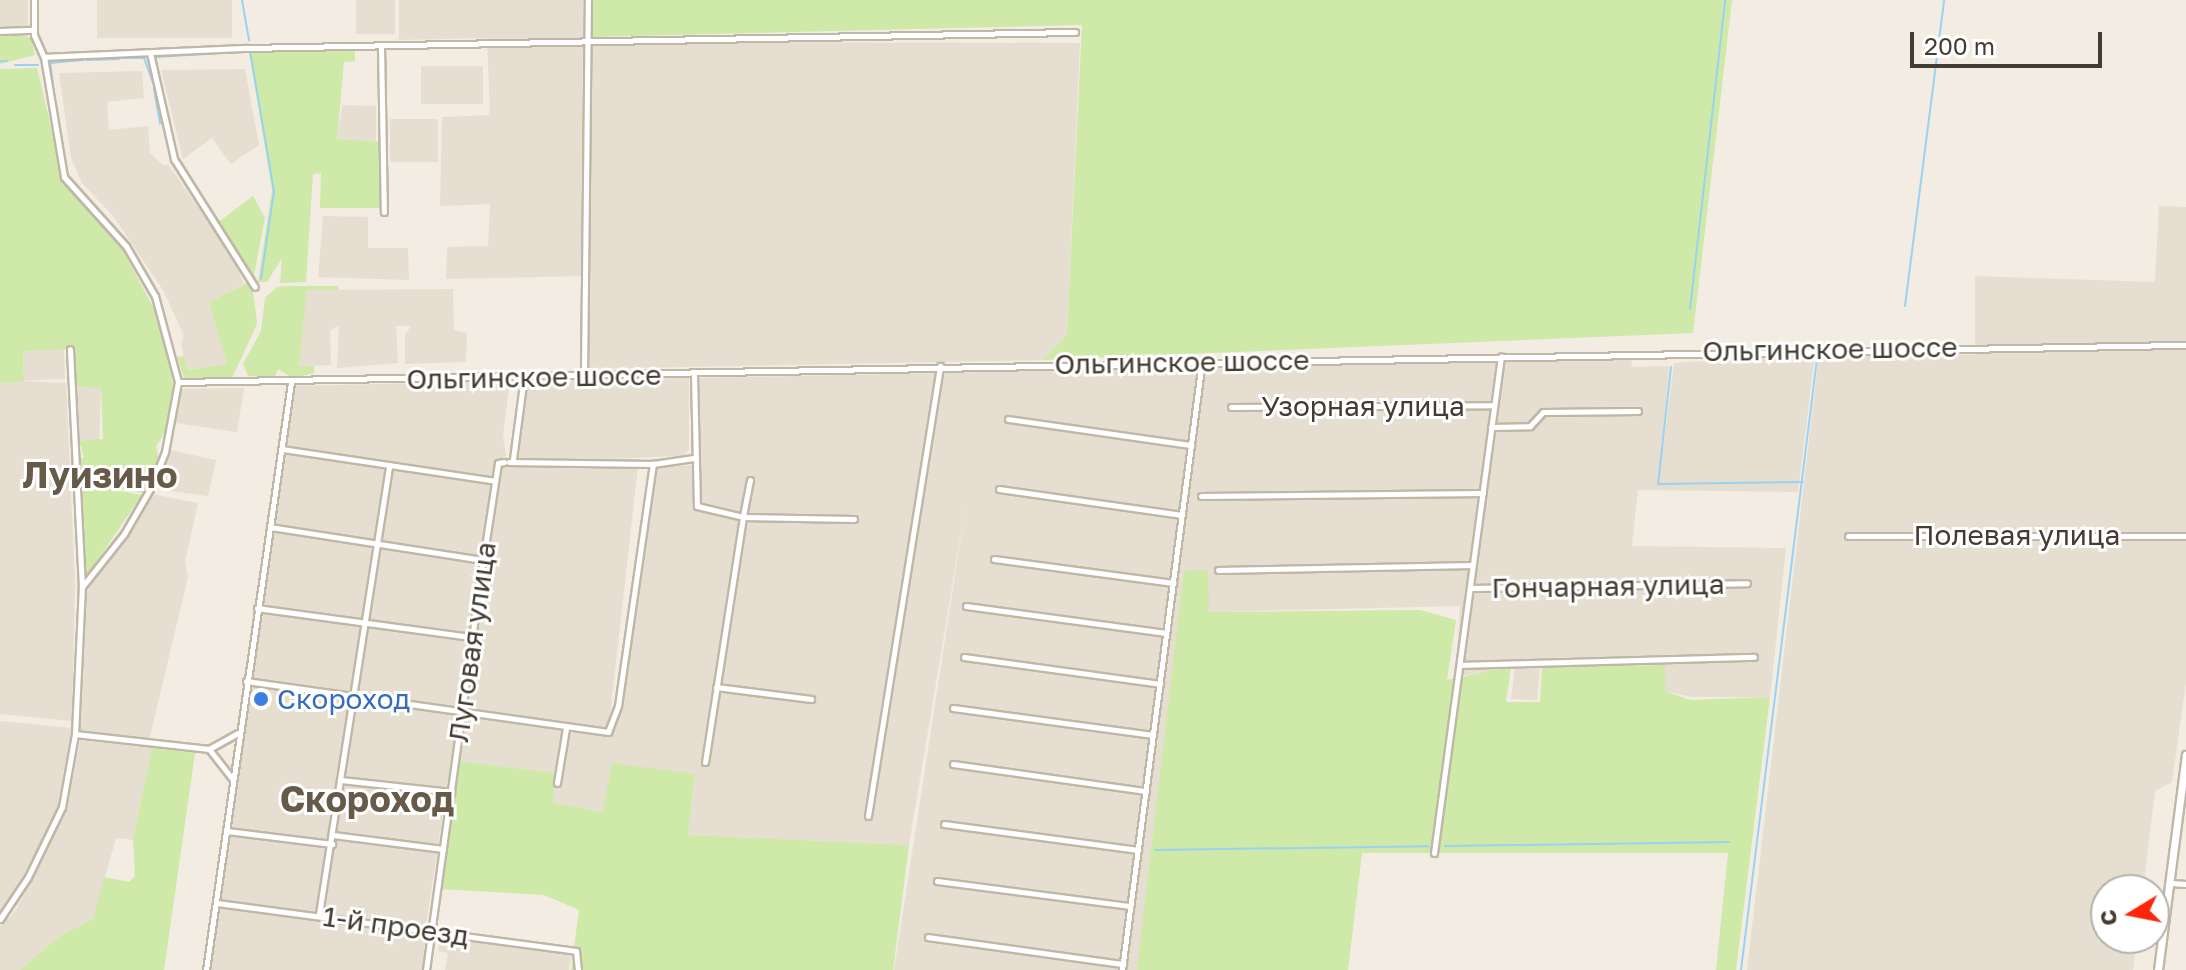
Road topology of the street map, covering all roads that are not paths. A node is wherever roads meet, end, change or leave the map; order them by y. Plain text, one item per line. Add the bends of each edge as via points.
1 (34, 0) edge
2 (588, 0) edge
3 (34, 30) junction
4 (0, 31) edge
5 (1075, 32) dead end
6 (584, 44) junction
7 (381, 46) junction
8 (150, 53) junction
9 (44, 57) junction
10 (384, 212) dead end
11 (255, 287) dead end
12 (2186, 345) edge
13 (70, 349) dead end
14 (1501, 356) junction
15 (1202, 361) junction
16 (940, 366) junction
17 (694, 374) junction
18 (584, 376) junction
19 (524, 377) junction
20 (178, 382) junction
21 (291, 382) junction
22 (1494, 405) junction
23 (1231, 407) dead end
24 (1638, 411) dead end
25 (1008, 419) dead end
26 (1491, 427) junction
27 (1191, 445) junction
28 (282, 449) junction
29 (694, 458) junction
30 (507, 462) junction
31 (653, 464) junction
32 (389, 465) junction
33 (750, 480) dead end
34 (495, 481) junction
35 (999, 489) dead end
36 (1483, 493) junction
37 (1201, 496) dead end
38 (1182, 515) junction
39 (743, 517) junction
40 (854, 519) dead end
41 (270, 527) junction
42 (1848, 536) dead end
43 (2186, 536) edge
44 (377, 543) junction
45 (994, 559) dead end
46 (483, 560) junction
47 (1473, 565) junction
48 (1218, 570) dead end
49 (1173, 583) junction
50 (1747, 583) dead end
51 (82, 587) junction
52 (1470, 588) junction
53 (966, 606) dead end
54 (257, 608) junction
55 (365, 620) junction
56 (1166, 633) junction
57 (472, 637) junction
58 (964, 657) dead end
59 (1754, 657) dead end
60 (1460, 665) junction
61 (246, 681) junction
62 (1160, 684) junction
63 (716, 687) junction
64 (355, 695) junction
65 (811, 699) dead end
66 (953, 708) dead end
67 (461, 712) junction
68 (566, 728) junction
69 (239, 733) junction
70 (75, 734) junction
71 (1153, 735) junction
72 (209, 749) junction
73 (2186, 755) edge
74 (705, 762) dead end
75 (953, 764) dead end
76 (233, 780) junction
77 (341, 780) junction
78 (557, 783) dead end
79 (1146, 791) junction
80 (451, 792) junction
81 (868, 816) dead end
82 (944, 824) dead end
83 (227, 831) junction
84 (333, 835) junction
85 (332, 844) junction
86 (443, 849) junction
87 (1138, 850) junction
88 (1434, 853) dead end
89 (937, 881) dead end
90 (2170, 883) joint
91 (2186, 884) edge
92 (217, 903) junction
93 (1131, 906) junction
94 (319, 914) junction
95 (0, 919) edge
96 (432, 932) junction
97 (928, 937) dead end
98 (1123, 967) edge
99 (206, 970) edge
100 (426, 970) edge
101 (578, 970) edge

1 - 3 street
2 - 6 street
3 - 4 street
3 - 9 street
5 - 6 street
6 - 7 street
6 - 18 street
7 - 8 street
7 - 10 street
8 - 9 street
8 - 11 street via 174,159
9 - 20 street via 64,177 126,246 155,296
12 - 14 street, Ольгинское шоссе
13 - 51 street
14 - 15 street, Ольгинское шоссе
14 - 22 street
15 - 16 street, Ольгинское шоссе
15 - 27 street
16 - 17 street, Ольгинское шоссе
16 - 81 street
17 - 18 street, Ольгинское шоссе
17 - 29 street
18 - 19 street, Ольгинское шоссе
19 - 21 street, Ольгинское шоссе
19 - 30 street, Луговая улица via 515,458
20 - 21 street, Ольгинское шоссе
20 - 51 street via 165,452 150,489 124,534
21 - 28 street
22 - 23 street, Узорная улица
22 - 26 street
24 - 26 street via 1543,412 1530,426
25 - 27 street
26 - 36 street
27 - 38 street
28 - 32 street
28 - 41 street
29 - 31 street
29 - 39 street via 697,506
30 - 31 street
30 - 34 street, Луговая улица via 498,463
31 - 68 street via 613,727 603,733
32 - 34 street
32 - 44 street
33 - 39 street
34 - 46 street, Луговая улица
35 - 38 street
36 - 37 street
36 - 47 street
38 - 49 street
39 - 40 street
39 - 63 street
41 - 44 street
41 - 54 street
42 - 43 street, Полевая улица
44 - 46 street
44 - 55 street
45 - 49 street
46 - 57 street, Луговая улица
47 - 48 street
47 - 52 street
49 - 56 street
50 - 52 street, Гончарная улица
51 - 70 street
52 - 60 street
53 - 56 street
54 - 55 street
54 - 61 street
55 - 57 street
55 - 64 street
56 - 62 street
57 - 67 street, Луговая улица
58 - 62 street
59 - 60 street
60 - 88 street
61 - 64 street
61 - 69 street
62 - 71 street
63 - 65 street
63 - 74 street
64 - 67 street
64 - 77 street
66 - 71 street
67 - 68 street
67 - 80 street, Луговая улица
68 - 78 street
69 - 72 street
69 - 76 street
70 - 72 street
70 - 95 street via 62,807 28,877
71 - 79 street
72 - 76 street
73 - 90 street
75 - 79 street
76 - 83 street
77 - 80 street
77 - 84 street
79 - 87 street
80 - 86 street, Луговая улица
82 - 87 street
83 - 85 street
83 - 92 street
84 - 85 street
84 - 86 street
85 - 94 street
86 - 96 street, Луговая улица
87 - 93 street
89 - 93 street
90 - 91 street
92 - 94 street, 1-й проезд
92 - 99 street
93 - 98 street
94 - 96 street, 1-й проезд
96 - 100 street, Луговая улица
96 - 101 street, 1-й проезд via 576,951
97 - 98 street

